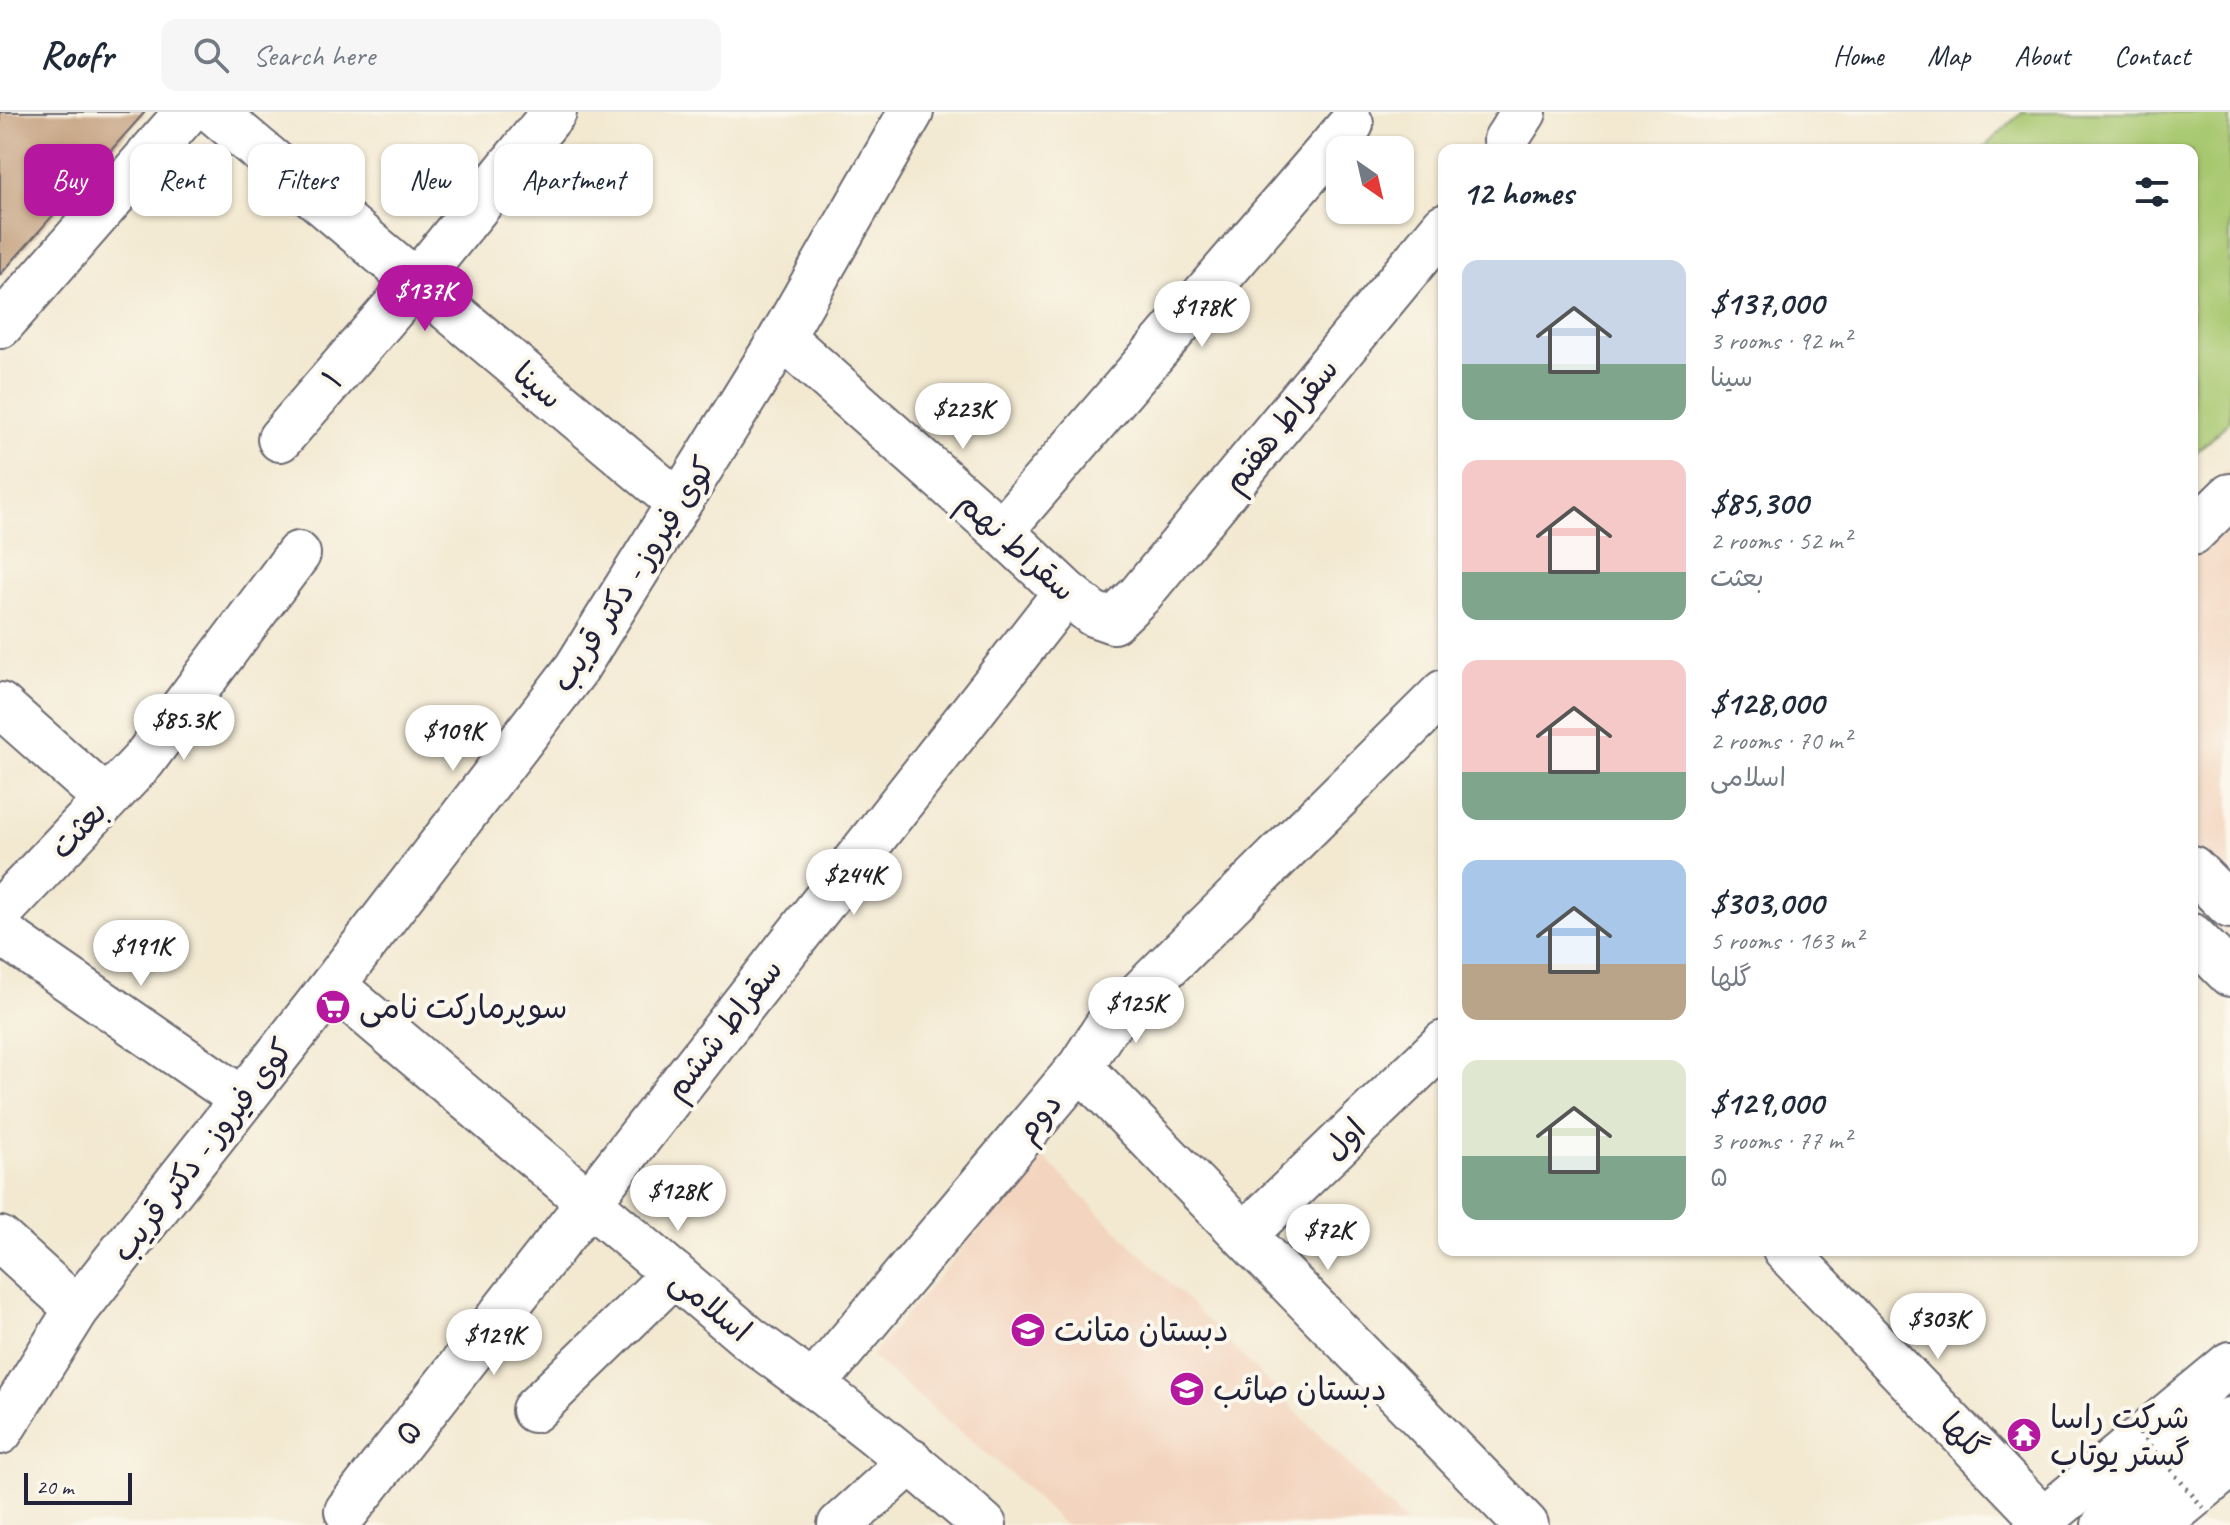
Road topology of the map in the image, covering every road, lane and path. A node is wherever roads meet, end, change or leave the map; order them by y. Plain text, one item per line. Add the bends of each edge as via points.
1 (187, 112) edge
2 (214, 112) edge
3 (554, 112) edge
4 (901, 116) edge
5 (1351, 124) dead end
6 (1438, 233) edge
7 (416, 282) junction
8 (0, 326) edge
9 (782, 337) junction
10 (280, 439) dead end
11 (2230, 496) edge
12 (679, 503) junction
13 (2198, 527) edge
14 (1001, 531) junction
15 (298, 554) dead end
16 (1066, 592) junction
17 (1113, 621) joint
18 (1438, 698) edge
19 (0, 705) edge
20 (106, 799) junction
21 (2198, 874) edge
22 (2230, 906) edge
23 (0, 912) edge
24 (0, 932) edge
25 (2198, 942) edge
26 (2230, 974) edge
27 (333, 985) junction
28 (1438, 1049) edge
29 (1080, 1067) junction
30 (242, 1099) junction
31 (588, 1201) junction
32 (1244, 1235) junction
33 (0, 1239) edge
34 (1791, 1256) edge
35 (674, 1274) junction
36 (77, 1309) junction
37 (2230, 1364) edge
38 (814, 1384) junction
39 (534, 1410) dead end
40 (2124, 1415) dead end
41 (2230, 1420) edge
42 (0, 1432) edge
43 (911, 1461) junction
44 (2230, 1465) edge
45 (347, 1511) dead end
46 (2206, 1511) dead end
47 (2039, 1522) edge
48 (840, 1525) edge
49 (984, 1525) edge
50 (1526, 1525) edge
51 (2104, 1525) edge
52 (2158, 1525) edge

1 - 8 street
2 - 7 street, سینا
3 - 7 street, ۱
4 - 9 street, کوی فیروز - دکتر قریب
5 - 14 street
6 - 17 street, سقراط هفتم
7 - 10 street, ۱
7 - 12 street, سینا
9 - 12 street, کوی فیروز - دکتر قریب
9 - 14 street, سقراط نهم
11 - 13 street
12 - 27 street, کوی فیروز - دکتر قریب via 576,669
14 - 16 street, سقراط نهم
15 - 20 street, بعثت via 143,761
16 - 17 street, سقراط نهم via 1093,614
16 - 31 street, سقراط ششم
18 - 29 street, دوم via 1106,1027
19 - 20 street
20 - 23 street, بعثت
21 - 22 street
24 - 30 street
25 - 26 street
27 - 30 street, کوی فیروز - دکتر قریب
27 - 31 street, اسلامی
28 - 32 street, اول
29 - 32 street
29 - 38 street, دوم
30 - 36 street, کوی فیروز - دکتر قریب
31 - 35 street, اسلامی
31 - 45 street, ۵
32 - 50 street
33 - 36 street
34 - 47 street, گلها
35 - 38 street, اسلامی via 750,1339
35 - 39 street
36 - 42 street, کوی فیروز - دکتر قریب
37 - 47 street
38 - 43 street, اسلامی
40 - 46 path, bridge
41 - 51 street
43 - 48 street
43 - 49 street, اسلامی
44 - 52 street

